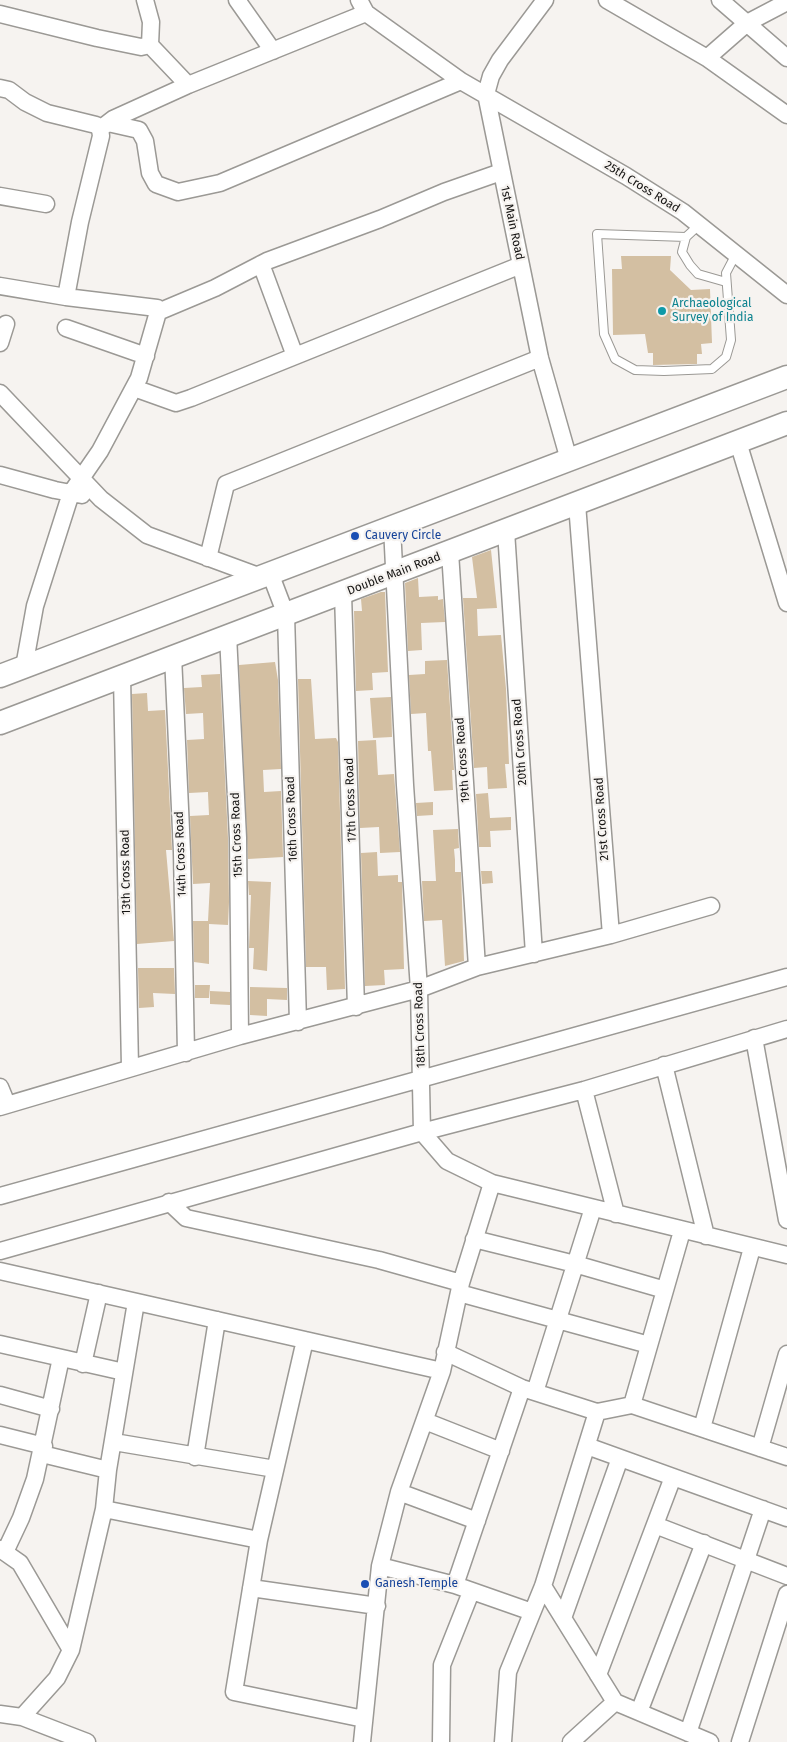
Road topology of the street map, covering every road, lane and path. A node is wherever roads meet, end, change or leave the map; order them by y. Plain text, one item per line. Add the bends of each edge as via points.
1 (145, 0) edge
2 (237, 0) edge
3 (545, 0) edge
4 (607, 0) edge
5 (720, 0) edge
6 (787, 2) edge
7 (363, 7) edge
8 (0, 14) edge
9 (747, 23) junction
10 (150, 45) junction
11 (273, 51) junction
12 (707, 58) junction
13 (787, 58) edge
14 (461, 81) junction
15 (188, 85) junction
16 (0, 88) edge
17 (486, 94) junction
18 (787, 115) edge
19 (104, 126) junction
20 (501, 172) junction
21 (0, 196) edge
22 (46, 204) dead end
23 (699, 225) junction
24 (686, 237) junction
25 (736, 254) junction
26 (261, 264) junction
27 (521, 265) junction
28 (726, 282) junction
29 (0, 286) edge
30 (787, 295) edge
31 (66, 297) junction
32 (158, 312) junction
33 (6, 324) dead end
34 (66, 328) dead end
35 (0, 343) edge
36 (146, 356) junction
37 (295, 356) junction
38 (540, 358) junction
39 (787, 378) edge
40 (134, 388) junction
41 (0, 393) edge
42 (787, 423) edge
43 (738, 442) junction
44 (569, 460) junction
45 (0, 474) edge
46 (82, 478) junction
47 (71, 493) junction
48 (101, 499) junction
49 (577, 504) junction
50 (392, 526) junction
51 (506, 531) junction
52 (450, 552) junction
53 (208, 558) junction
54 (395, 573) junction
55 (265, 575) junction
56 (343, 594) junction
57 (787, 603) edge
58 (286, 615) junction
59 (228, 635) junction
60 (173, 656) junction
61 (24, 667) junction
62 (0, 676) edge
63 (122, 677) junction
64 (0, 723) edge
65 (711, 906) dead end
66 (611, 936) junction
67 (534, 954) junction
68 (477, 967) junction
69 (787, 977) edge
70 (419, 989) junction
71 (356, 1007) junction
72 (298, 1022) junction
73 (787, 1029) edge
74 (240, 1036) junction
75 (754, 1038) junction
76 (186, 1053) junction
77 (664, 1064) junction
78 (130, 1068) junction
79 (422, 1078) junction
80 (0, 1086) edge
81 (584, 1090) junction
82 (4, 1106) edge
83 (422, 1132) junction
84 (492, 1183) junction
85 (0, 1196) edge
86 (169, 1202) junction
87 (593, 1208) junction
88 (616, 1214) junction
89 (787, 1220) edge
90 (682, 1231) junction
91 (706, 1236) junction
92 (474, 1239) junction
93 (752, 1248) junction
94 (0, 1251) edge
95 (787, 1256) edge
96 (575, 1264) junction
97 (0, 1271) edge
98 (460, 1288) junction
99 (665, 1290) junction
100 (99, 1293) junction
101 (136, 1302) junction
102 (557, 1319) junction
103 (218, 1320) junction
104 (305, 1340) junction
105 (0, 1344) edge
106 (649, 1345) junction
107 (445, 1352) junction
108 (787, 1354) edge
109 (61, 1358) junction
110 (83, 1364) junction
111 (442, 1371) junction
112 (124, 1372) junction
113 (529, 1390) junction
114 (0, 1395) edge
115 (632, 1405) junction
116 (51, 1409) junction
117 (597, 1412) junction
118 (425, 1421) junction
119 (702, 1428) junction
120 (0, 1435) edge
121 (114, 1442) junction
122 (587, 1446) junction
123 (760, 1448) junction
124 (43, 1450) junction
125 (501, 1451) junction
126 (195, 1457) junction
127 (787, 1457) edge
128 (620, 1458) junction
129 (275, 1469) junction
130 (108, 1470) junction
131 (673, 1477) junction
132 (399, 1492) junction
133 (104, 1509) junction
134 (763, 1509) junction
135 (787, 1518) edge
136 (477, 1521) junction
137 (655, 1525) junction
138 (259, 1540) junction
139 (704, 1544) junction
140 (2, 1551) edge
141 (746, 1560) junction
142 (380, 1566) junction
143 (787, 1576) edge
144 (455, 1586) junction
145 (543, 1586) junction
146 (251, 1588) junction
147 (471, 1592) junction
148 (787, 1594) edge
149 (377, 1606) junction
150 (532, 1612) junction
151 (563, 1618) junction
152 (71, 1650) junction
153 (598, 1674) junction
154 (614, 1702) junction
155 (639, 1712) junction
156 (0, 1714) edge
157 (22, 1717) junction
158 (364, 1719) junction
159 (688, 1733) junction
160 (88, 1742) edge
161 (362, 1742) edge
162 (441, 1742) edge
163 (503, 1742) edge
164 (571, 1742) edge
165 (710, 1742) edge
166 (740, 1742) edge

1 - 10 street via 151,22
2 - 11 street
3 - 17 street, 1st Main Road via 500,60
4 - 12 street
5 - 9 street
6 - 9 street
7 - 11 street
7 - 14 street, 25th Cross Road
8 - 10 street via 97,38 141,47
9 - 12 street
9 - 13 street
10 - 15 street
11 - 15 street
12 - 18 street
14 - 17 street, 25th Cross Road
14 - 19 street via 220,183 178,192 156,184 139,130
15 - 19 street
16 - 19 street via 47,113
17 - 20 street, 1st Main Road
17 - 23 street, 25th Cross Road via 626,176
19 - 31 street via 80,222
20 - 26 street
20 - 27 street, 1st Main Road
21 - 22 street
23 - 24 lane
23 - 25 street, 25th Cross Road
24 - 28 lane via 682,252 698,274
24 - 28 lane via 597,234 604,334 615,359 635,370 712,369 726,357 731,340
25 - 28 lane via 726,273
25 - 30 street, 25th Cross Road
26 - 32 street
26 - 37 street
27 - 37 street
27 - 38 street, 1st Main Road
29 - 31 street
31 - 32 street via 157,308
32 - 36 street
33 - 35 street
34 - 36 street
36 - 40 street
37 - 40 street via 176,403
38 - 44 street, 1st Main Road
38 - 53 street via 226,484
39 - 44 street
40 - 46 street
41 - 46 street
42 - 43 street, Double Main Road
43 - 49 street, Double Main Road
43 - 57 street
44 - 50 street
45 - 47 street
46 - 47 street
46 - 48 street
47 - 48 street
47 - 61 street via 35,606
48 - 53 street via 147,534
49 - 51 street, Double Main Road
49 - 66 street, 21st Cross Road
50 - 54 street, 18th Cross Road
50 - 55 street
51 - 52 street, Double Main Road
51 - 67 street, 20th Cross Road
52 - 54 street, Double Main Road
52 - 68 street, 19th Cross Road
53 - 55 street
54 - 56 street, Double Main Road
54 - 70 street, 18th Cross Road
55 - 58 street, 16th Cross Road
55 - 61 street
56 - 58 street, Double Main Road
56 - 71 street, 17th Cross Road
58 - 59 street, Double Main Road
58 - 72 street, 16th Cross Road
59 - 60 street, Double Main Road
59 - 74 street, 15th Cross Road via 238,838
60 - 63 street, Double Main Road
60 - 76 street, 14th Cross Road via 182,852
61 - 62 street
63 - 64 street, Double Main Road
63 - 78 street, 13th Cross Road
65 - 66 street
66 - 67 street
67 - 68 street
68 - 70 street
69 - 79 street
70 - 71 street
70 - 79 street, 18th Cross Road
71 - 72 street
72 - 74 street
73 - 75 street
74 - 76 street
75 - 77 street
75 - 89 street
76 - 78 street
77 - 81 street
77 - 91 street
78 - 82 street
79 - 83 street, 18th Cross Road
79 - 85 street
80 - 82 street
81 - 83 street
81 - 88 street
83 - 84 street via 446,1161
83 - 86 street
84 - 87 street
84 - 92 street
86 - 94 street
86 - 98 street via 186,1218 379,1260
87 - 88 street
87 - 96 street
88 - 90 street
90 - 91 street
90 - 99 street
91 - 93 street
92 - 96 street
92 - 98 street
93 - 95 street
93 - 119 street
96 - 99 street
96 - 102 street
97 - 100 street
98 - 102 street
98 - 107 street
99 - 106 street
100 - 101 street
100 - 110 street
101 - 103 street
101 - 112 street
102 - 106 street
102 - 113 street
103 - 104 street
103 - 126 street
104 - 111 street
104 - 129 street
105 - 109 street
106 - 115 street
107 - 111 street
107 - 113 street
108 - 123 street
109 - 110 street
109 - 116 street
110 - 112 street
111 - 118 street
112 - 121 street
113 - 117 street
113 - 125 street
114 - 116 street
115 - 117 street
115 - 119 street
116 - 124 street
117 - 122 street
118 - 125 street
118 - 132 street
119 - 123 street
120 - 124 street
121 - 126 street
121 - 130 street
122 - 128 street
122 - 145 street
123 - 127 street
124 - 130 street
124 - 140 street via 21,1518
125 - 136 street
126 - 129 street
128 - 131 street
128 - 151 street
129 - 138 street
130 - 133 street
131 - 134 street
131 - 137 street
132 - 136 street
132 - 142 street
133 - 138 street
133 - 152 street
134 - 135 street
134 - 141 street
136 - 144 street
137 - 139 street
137 - 153 street
138 - 146 street
139 - 141 street
139 - 155 street
140 - 152 street via 20,1563
141 - 143 street
141 - 159 street
142 - 144 street
142 - 149 street
144 - 147 street
145 - 150 street
145 - 151 street
146 - 149 street
146 - 158 street via 234,1692
147 - 150 street
147 - 162 street via 442,1665
148 - 166 street
149 - 158 street
150 - 163 street via 508,1672
151 - 153 street
152 - 157 street via 57,1678
153 - 154 street
154 - 155 street
154 - 164 street
155 - 159 street
156 - 157 street
157 - 160 street
158 - 161 street
159 - 165 street

